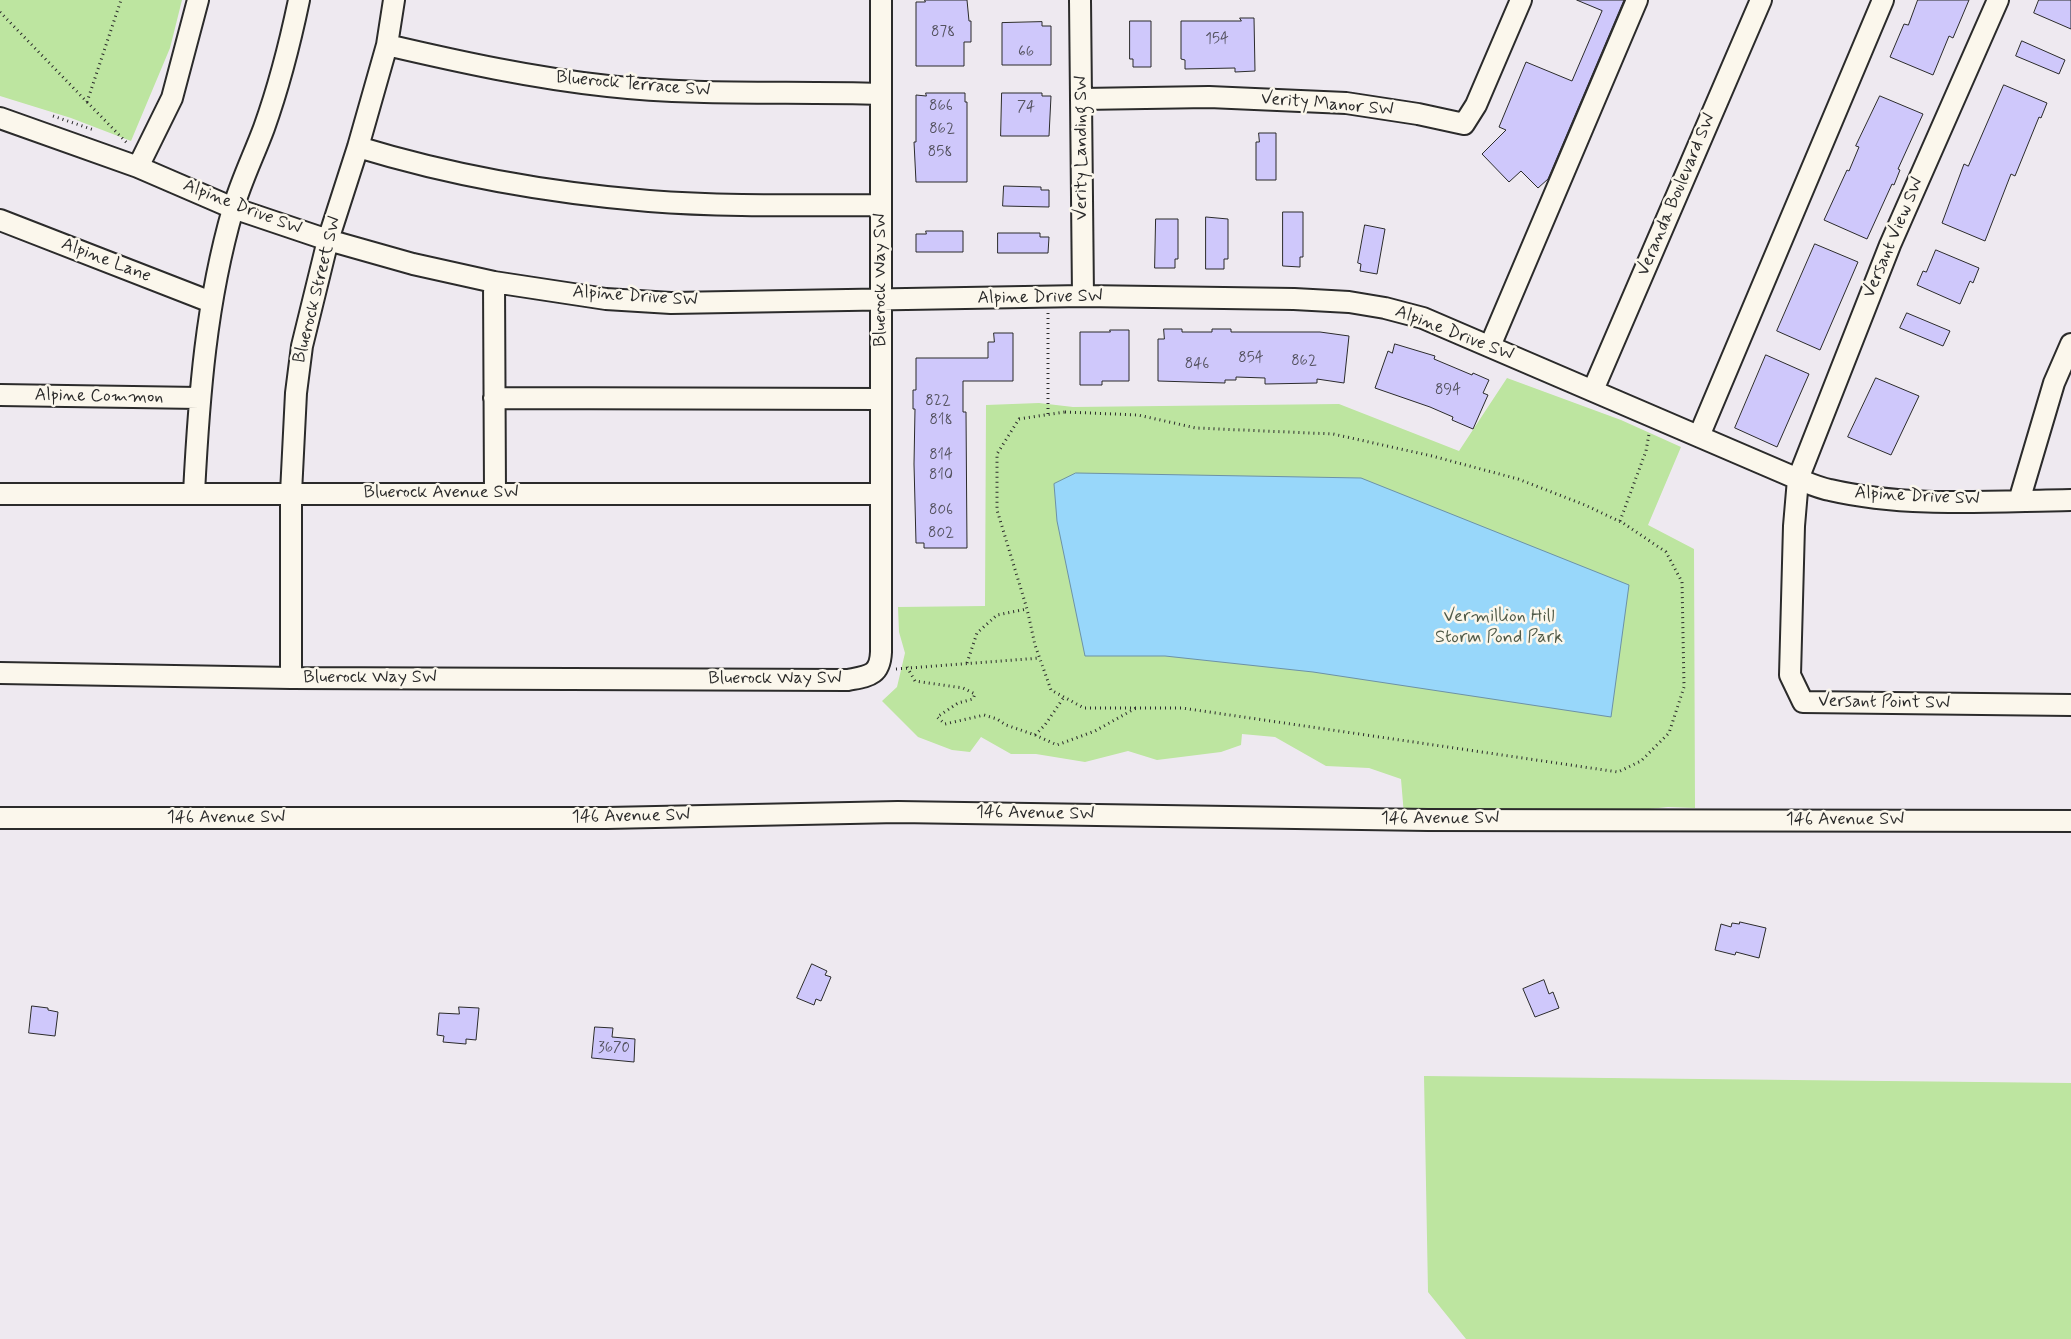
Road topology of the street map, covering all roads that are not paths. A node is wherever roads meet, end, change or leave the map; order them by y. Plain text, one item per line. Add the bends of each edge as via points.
1 (198, 0) edge
2 (299, 0) edge
3 (394, 0) edge
4 (881, 0) edge
5 (1080, 0) edge
6 (1521, 0) edge
7 (1637, 0) edge
8 (1761, 0) edge
9 (1883, 0) edge
10 (1998, 0) edge
11 (387, 45) junction
12 (882, 94) junction
13 (1082, 99) junction
14 (0, 118) edge
15 (358, 147) junction
16 (138, 167) junction
17 (881, 204) junction
18 (233, 208) junction
19 (0, 220) edge
20 (328, 240) junction
21 (494, 282) junction
22 (1083, 296) junction
23 (881, 299) junction
24 (211, 302) junction
25 (2071, 344) edge
26 (1490, 346) junction
27 (1594, 390) junction
28 (0, 396) edge
29 (199, 398) junction
30 (494, 398) junction
31 (881, 399) junction
32 (1699, 436) junction
33 (1798, 479) junction
34 (194, 493) junction
35 (291, 493) junction
36 (495, 493) junction
37 (0, 494) edge
38 (881, 494) junction
39 (2071, 500) edge
40 (2019, 501) junction
41 (0, 673) edge
42 (291, 678) junction
43 (2071, 705) edge
44 (0, 818) edge
45 (2071, 821) edge

1 - 16 street via 172,98
2 - 18 street via 290,44 264,126
3 - 11 street, Bluerock Street SW
4 - 12 street, Bluerock Way SW
5 - 13 street, Verity Landing SW
6 - 13 street, Verity Manor SW via 1476,105 1464,124 1346,103 1209,97
7 - 26 street
8 - 27 street, Veranda Boulevard SW
9 - 32 street
10 - 33 street, Versant View SW via 1890,244
11 - 12 street, Bluerock Terrace SW via 475,65 608,86 672,91
11 - 15 street, Bluerock Street SW
12 - 17 street, Bluerock Way SW
13 - 22 street, Verity Landing SW
14 - 16 street, Alpine Drive SW
15 - 17 street via 454,174 559,191 650,201
15 - 20 street, Bluerock Street SW
16 - 18 street, Alpine Drive SW
17 - 23 street, Bluerock Way SW
18 - 20 street, Alpine Drive SW
18 - 24 street
19 - 24 street, Alpine Lane
20 - 21 street, Alpine Drive SW via 412,264
20 - 35 street, Bluerock Street SW via 302,346
21 - 23 street, Alpine Drive SW via 606,299 671,303
21 - 30 street
22 - 23 street, Alpine Drive SW
22 - 26 street, Alpine Drive SW via 1349,302 1423,318
23 - 31 street, Bluerock Way SW
24 - 29 street
25 - 40 street via 2054,383
26 - 27 street, Alpine Drive SW
27 - 32 street, Alpine Drive SW
28 - 29 street, Alpine Common
29 - 34 street
30 - 31 street
30 - 36 street
31 - 38 street, Bluerock Way SW
32 - 33 street, Alpine Drive SW
33 - 40 street, Alpine Drive SW via 1828,490 1877,499
33 - 43 street, Versant Point SW via 1790,675 1803,702
34 - 35 street, Bluerock Avenue SW
34 - 37 street, Bluerock Avenue SW
35 - 36 street, Bluerock Avenue SW
35 - 42 street, Bluerock Street SW
36 - 38 street, Bluerock Avenue SW
38 - 42 street, Bluerock Way SW via 882,652 881,662 867,676 848,680
39 - 40 street, Alpine Drive SW
41 - 42 street, Bluerock Way SW
44 - 45 street, 146 Avenue SW via 607,818 898,812 1428,820

